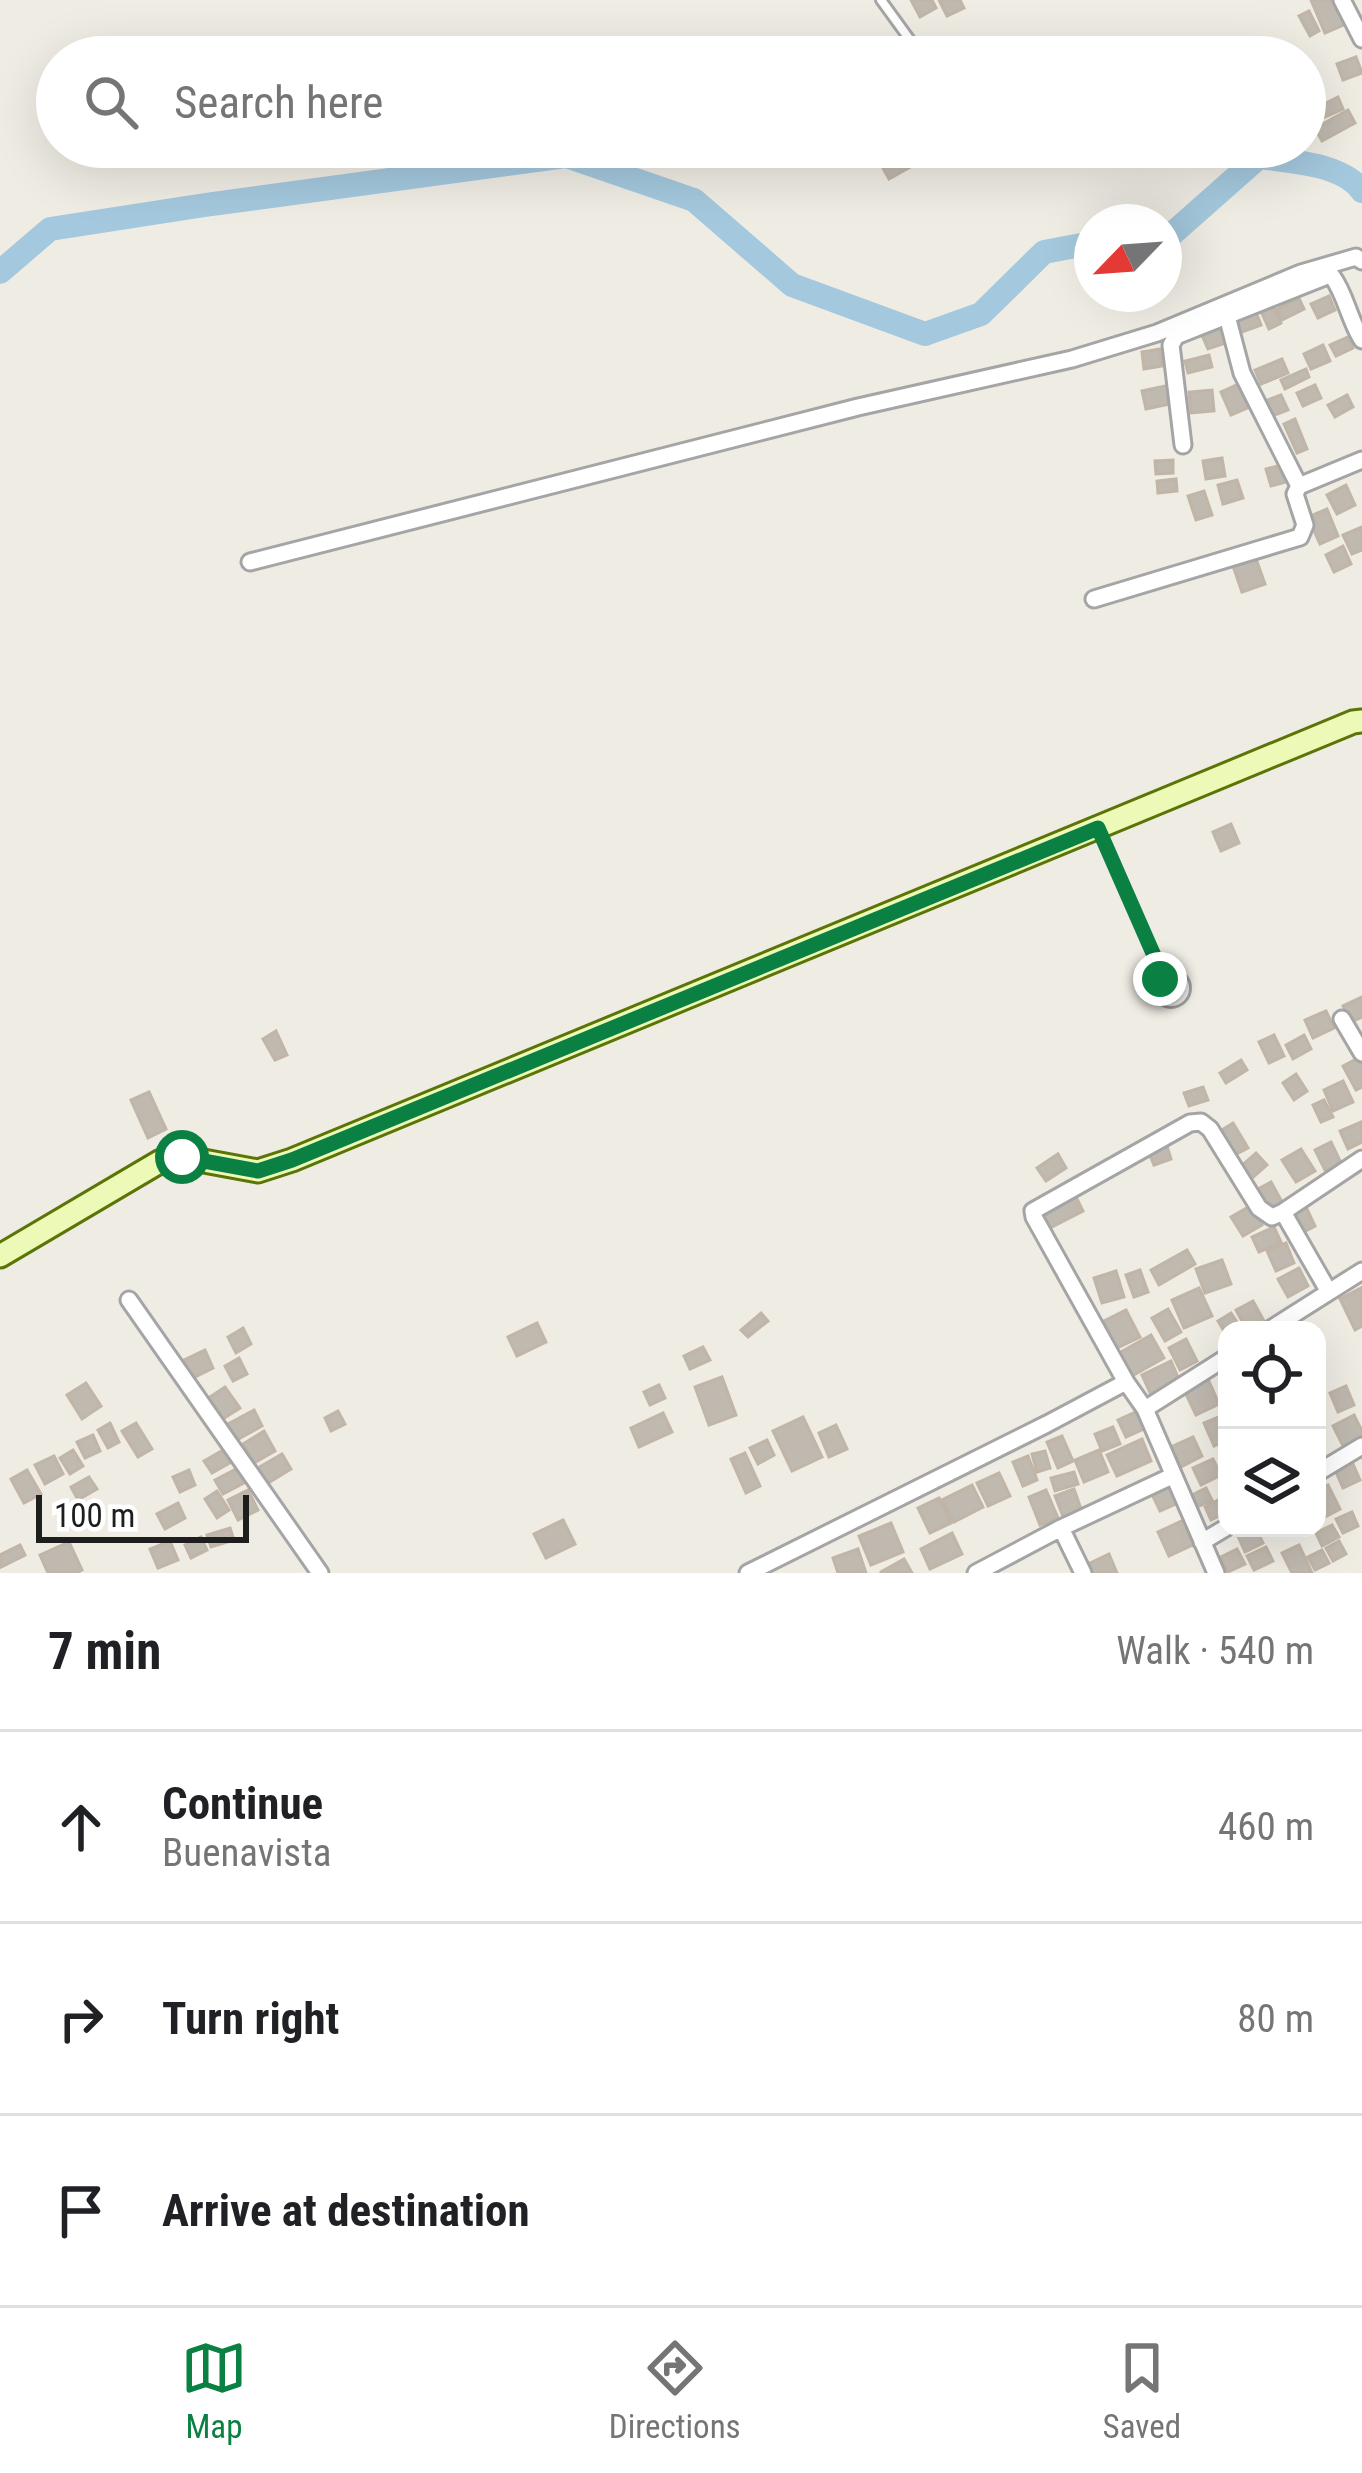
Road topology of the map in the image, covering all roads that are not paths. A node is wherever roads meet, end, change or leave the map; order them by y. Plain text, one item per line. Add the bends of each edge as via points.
1 (881, 0) edge
2 (1342, 0) edge
3 (907, 36) edge
4 (1362, 39) edge
5 (1362, 261) edge
6 (1227, 316) junction
7 (1362, 340) edge
8 (1183, 445) dead end
9 (1362, 460) edge
10 (1299, 486) junction
11 (250, 562) dead end
12 (1094, 599) dead end
13 (1362, 721) edge
14 (1098, 828) junction
15 (1163, 976) dead end
16 (1342, 1019) dead end
17 (1362, 1052) edge
18 (1362, 1159) edge
19 (1283, 1212) junction
20 (0, 1256) edge
21 (1362, 1271) edge
22 (1329, 1292) junction
23 (129, 1300) dead end
24 (1283, 1321) edge
25 (1218, 1363) edge
26 (1126, 1382) junction
27 (1144, 1409) junction
28 (1362, 1446) edge
29 (1326, 1468) edge
30 (1172, 1476) junction
31 (1061, 1528) junction
32 (1218, 1532) edge
33 (1202, 1542) junction
34 (320, 1573) edge
35 (748, 1573) edge
36 (976, 1573) edge
37 (1083, 1573) edge
38 (1216, 1573) edge

1 - 3 lane
2 - 4 street
5 - 11 street via 1300,272 1157,333 1072,358
6 - 7 street via 1332,276
6 - 8 street via 1172,340
6 - 10 street via 1242,373
9 - 10 street
10 - 12 street via 1300,537
13 - 14 street
14 - 15 lane
14 - 20 street via 292,1160 258,1171 182,1157 161,1161
16 - 17 street
18 - 19 street
19 - 22 street
19 - 26 street via 1259,1208 1201,1122 1034,1211
21 - 22 street
22 - 24 street
23 - 34 street
25 - 27 street
26 - 27 street
26 - 35 street
27 - 30 street
28 - 29 street
30 - 31 street
30 - 33 street
31 - 36 street
31 - 37 street
32 - 33 street
33 - 38 street

